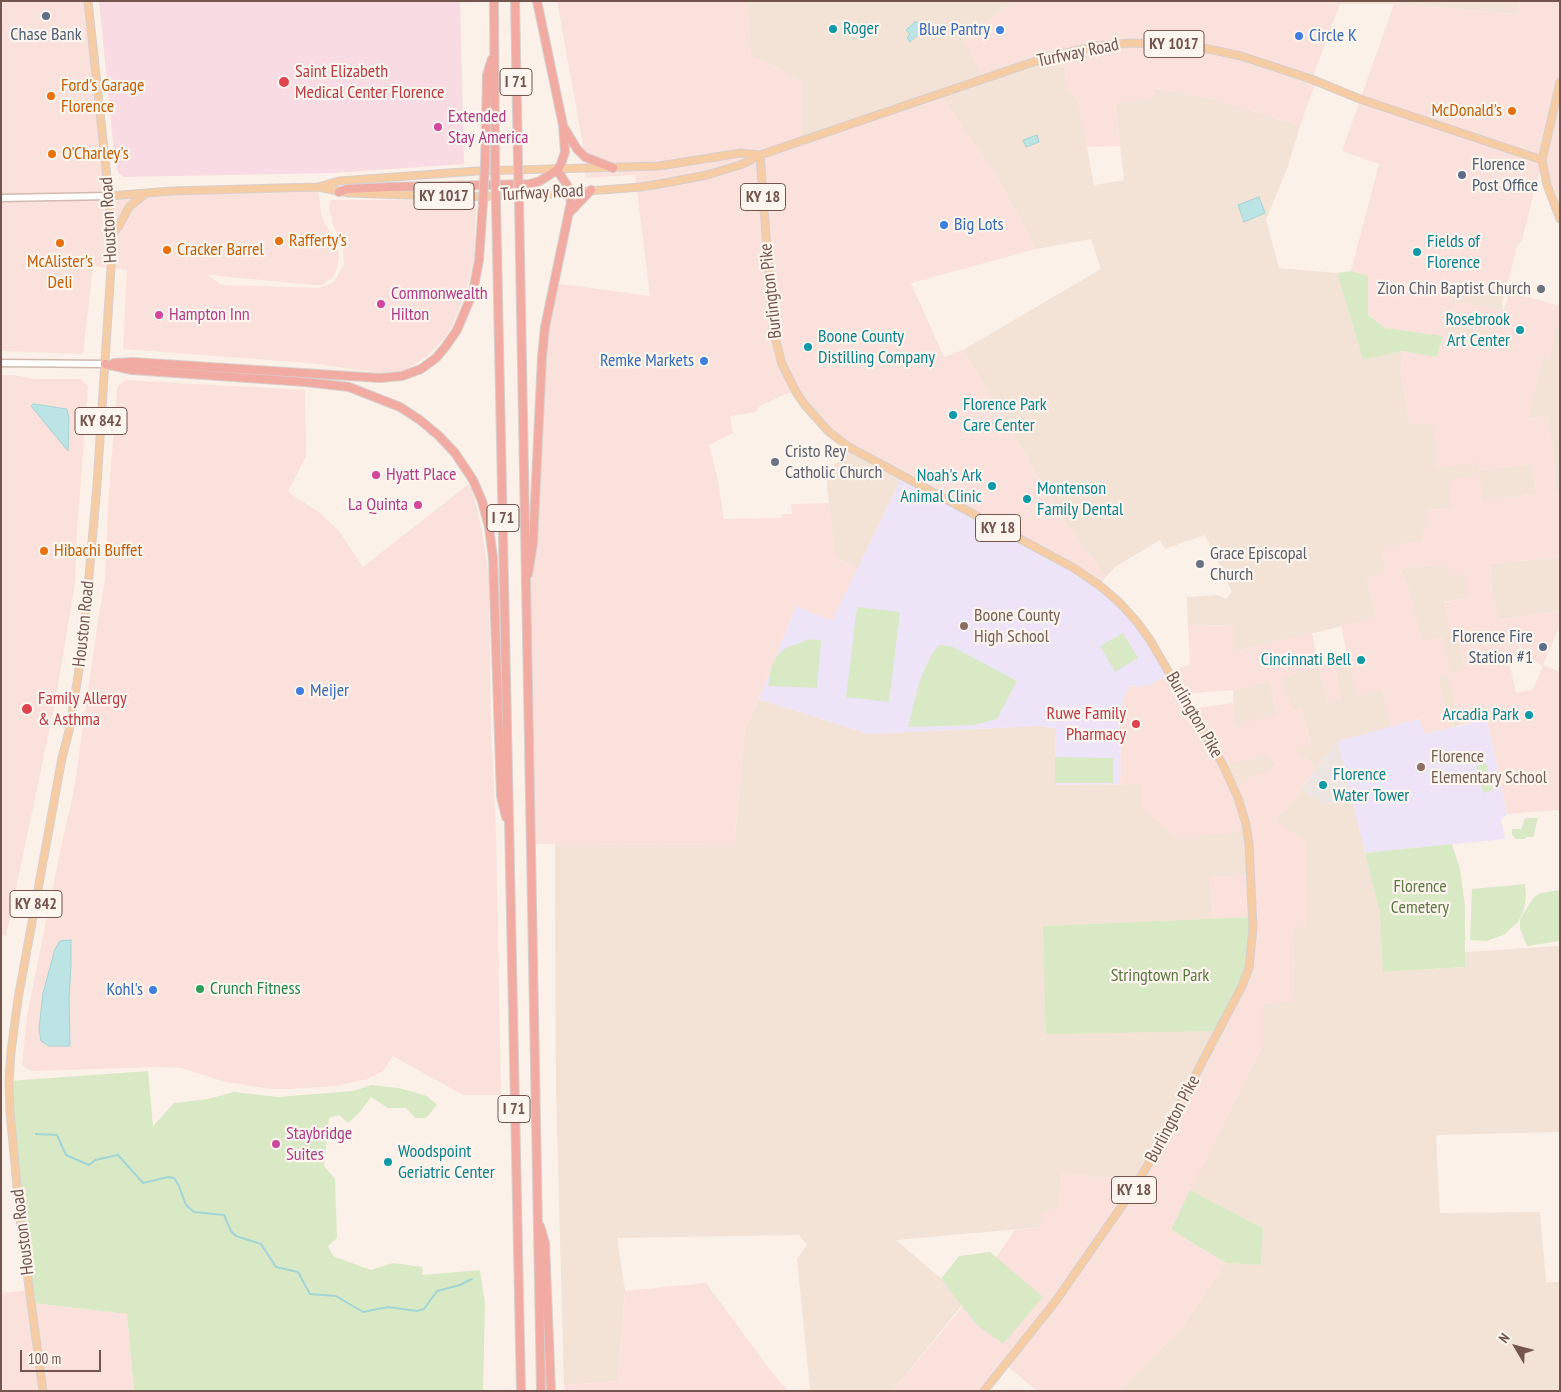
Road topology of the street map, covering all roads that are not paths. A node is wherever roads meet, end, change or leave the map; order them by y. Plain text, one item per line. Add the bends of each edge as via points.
1 (88, 1) edge
2 (494, 1) edge
3 (514, 1) edge
4 (537, 1) edge
5 (494, 48) junction
6 (1560, 82) edge
7 (563, 126) junction
8 (760, 155) junction
9 (1542, 160) junction
10 (613, 168) junction
11 (557, 170) junction
12 (318, 187) junction
13 (591, 190) junction
14 (339, 192) junction
15 (570, 192) junction
16 (147, 193) junction
17 (109, 196) junction
18 (1, 198) edge
19 (568, 214) junction
20 (1560, 219) edge
21 (111, 235) junction
22 (1, 363) edge
23 (105, 364) junction
24 (526, 589) junction
25 (510, 832) junction
26 (537, 1216) junction
27 (520, 1389) edge
28 (43, 1391) edge
29 (541, 1391) edge
30 (551, 1391) edge
31 (984, 1391) edge

1 - 17 main road, Houston Road / KY 842
2 - 5 highway, I 71
3 - 24 highway, I 71, bridge
4 - 7 highway
5 - 23 highway, bridge via 487,76 480,260 474,292 457,330 436,358 421,369 402,376 380,378 133,362
5 - 25 highway, I 71, bridge
6 - 9 main road
7 - 10 highway via 585,157
7 - 11 highway via 565,152
8 - 9 main road, Turfway Road / KY 1017 via 1045,58 1096,46 1146,42 1190,45 1241,56
8 - 10 main road, Turfway Road / KY 1017 via 741,153 659,166
8 - 13 main road, Turfway Road / KY 1017 via 744,164 707,175 641,187
8 - 31 main road, Burlington Pike / KY 18 via 773,330 782,364 804,404 825,428 849,447 1072,568 1119,602 1150,640 1223,765 1246,824 1253,928 1249,968 1242,986 1133,1190 1055,1302
9 - 20 main road
10 - 11 main road, Turfway Road / KY 1017
11 - 12 main road, Turfway Road / KY 1017 via 477,171 349,180
11 - 14 highway via 530,184 390,187
11 - 15 highway
12 - 14 main road, Turfway Road / KY 1017
12 - 16 main road, Turfway Road / KY 1017
13 - 15 main road, Turfway Road / KY 1017
13 - 19 highway
14 - 15 main road, Turfway Road / KY 1017 via 467,197
15 - 19 highway
16 - 17 main road, Turfway Road / KY 1017
16 - 21 main road via 129,206
17 - 18 main road, Turfway Road / KY 1017
17 - 21 main road, Houston Road / KY 842
19 - 24 highway via 545,327 532,551
21 - 23 main road, Houston Road / KY 842
22 - 23 main road
23 - 25 highway via 132,370 349,387 400,407 426,425 455,454 473,480 490,535 495,589 501,796
23 - 28 main road, Houston Road / KY 842 via 80,664 11,1052 10,1112 21,1228
24 - 26 highway, I 71
25 - 27 highway, I 71
26 - 29 highway, I 71
26 - 30 highway via 545,1243

